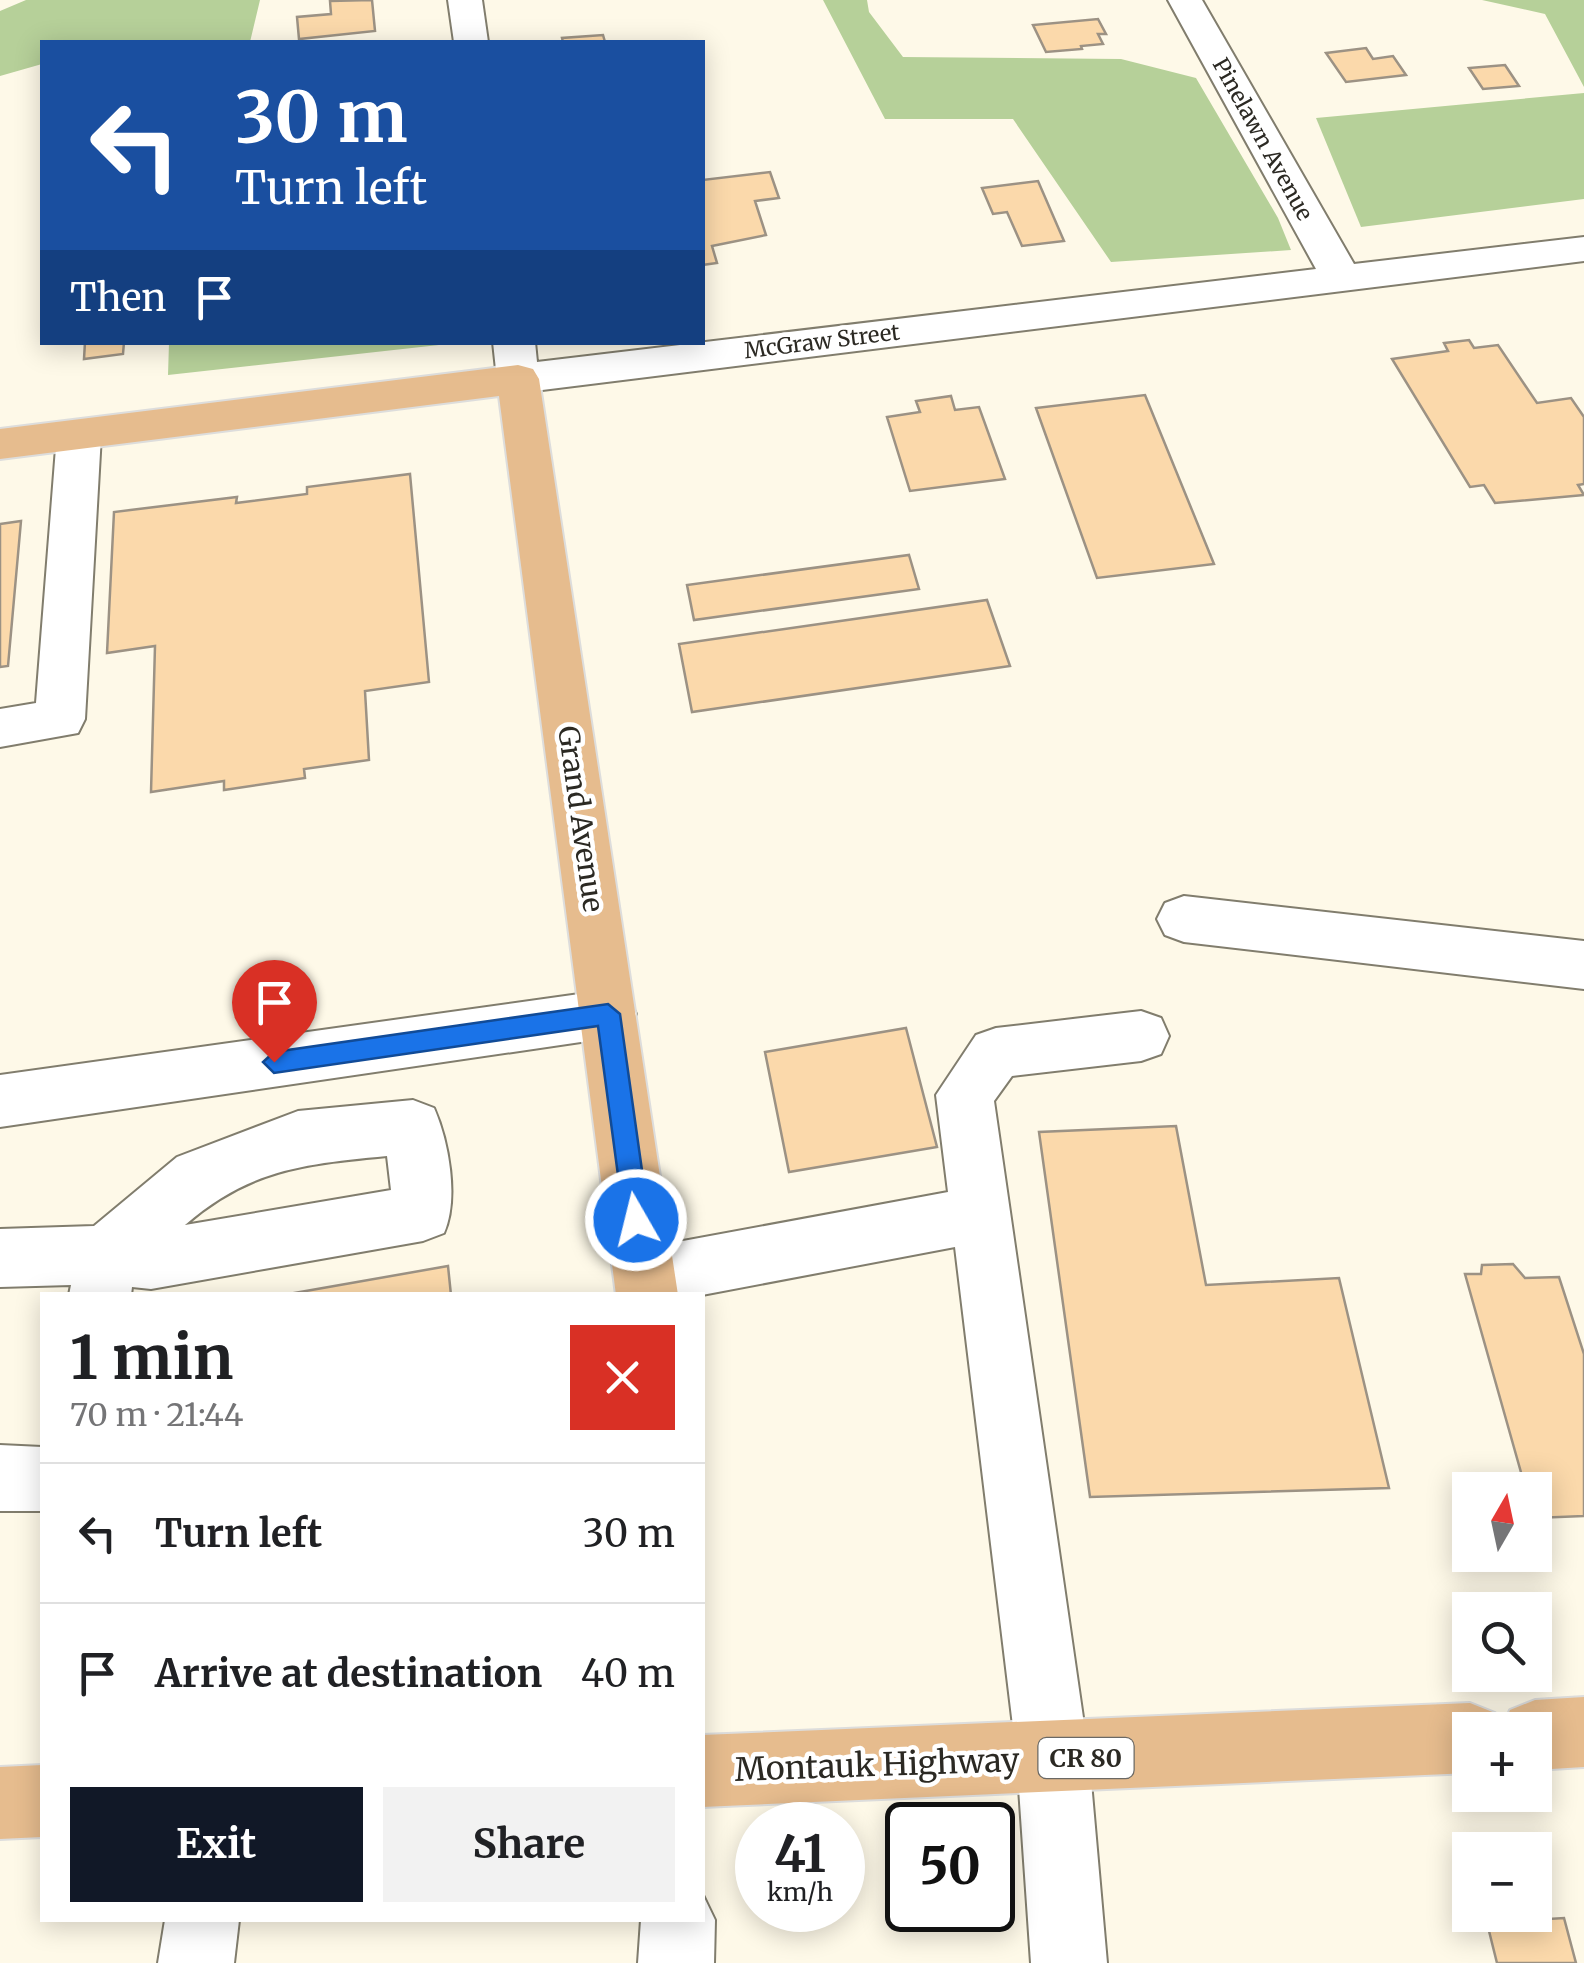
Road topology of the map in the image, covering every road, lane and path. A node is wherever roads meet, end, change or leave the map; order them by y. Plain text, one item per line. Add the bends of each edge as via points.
1 (466, 0) edge
2 (1185, 0) edge
3 (472, 40) edge
4 (1584, 249) edge
5 (1342, 278) junction
6 (705, 342) edge
7 (675, 345) edge
8 (516, 361) edge
9 (79, 435) junction
10 (0, 444) edge
11 (0, 728) edge
12 (1184, 920) dead end
13 (1584, 966) edge
14 (608, 1014) junction
15 (1142, 1036) dead end
16 (0, 1101) edge
17 (980, 1214) junction
18 (0, 1258) edge
19 (103, 1275) edge
20 (646, 1286) edge
21 (0, 1478) edge
22 (40, 1479) edge
23 (1584, 1732) edge
24 (1552, 1734) edge
25 (1452, 1739) edge
26 (1053, 1759) junction
27 (705, 1772) edge
28 (40, 1801) edge
29 (0, 1802) edge
30 (202, 1922) edge
31 (678, 1922) edge
32 (196, 1963) edge
33 (676, 1963) edge
34 (1069, 1963) edge

1 - 3 street
2 - 5 street, Pinelawn Avenue
4 - 5 street, McGraw Street
5 - 6 street, McGraw Street
7 - 8 street, McGraw Street
8 - 9 main road, McGraw Street
8 - 14 main road, Grand Avenue
9 - 10 main road, McGraw Street
9 - 11 street via 60,719
12 - 13 street
14 - 16 street
14 - 20 main road, Grand Avenue
15 - 17 street via 996,1053 966,1095
17 - 20 street
17 - 26 street
18 - 19 street
19 - 19 street via 198,1176 298,1138 413,1127 424,1213 151,1260
21 - 22 street
23 - 24 main road
25 - 26 main road, Montauk Highway / CR 80
26 - 27 main road, Montauk Highway / CR 80
26 - 34 street
28 - 29 main road
30 - 32 street
31 - 33 street

